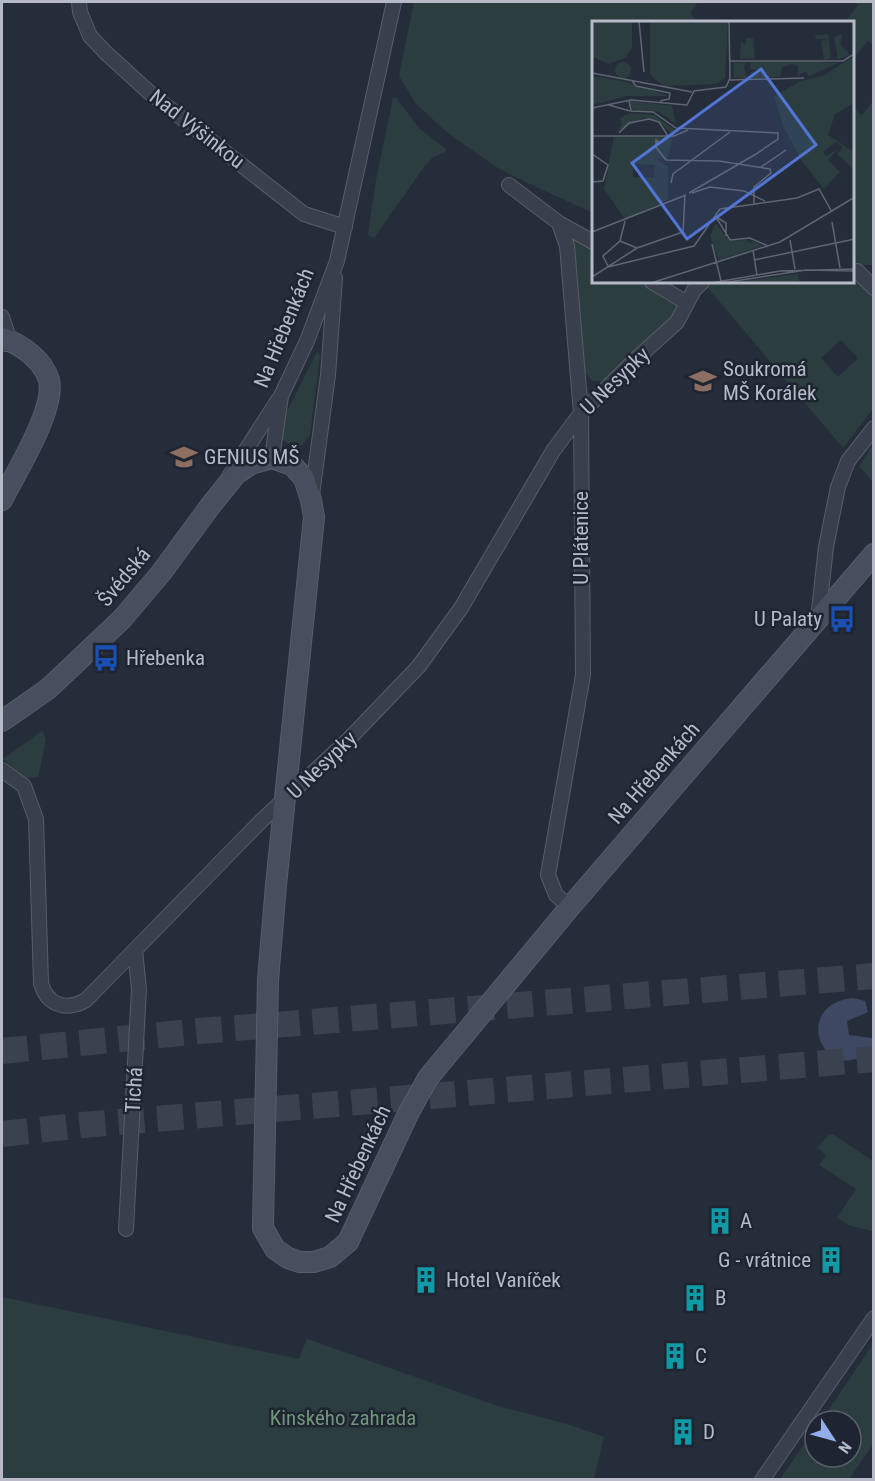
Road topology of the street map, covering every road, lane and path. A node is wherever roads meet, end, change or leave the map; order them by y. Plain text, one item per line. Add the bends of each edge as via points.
1 (79, 2) edge
2 (393, 2) edge
3 (509, 185) dead end
4 (559, 223) junction
5 (345, 227) junction
6 (592, 242) edge
7 (337, 261) junction
8 (855, 271) edge
9 (873, 272) edge
10 (655, 284) edge
11 (700, 284) edge
12 (873, 288) edge
13 (687, 303) junction
14 (2, 317) edge
15 (4, 342) edge
16 (281, 396) junction
17 (580, 412) junction
18 (873, 428) edge
19 (272, 458) junction
20 (2, 500) edge
21 (311, 500) junction
22 (211, 505) junction
23 (873, 554) edge
24 (817, 621) junction
25 (2, 721) edge
26 (2, 770) edge
27 (286, 799) junction
28 (570, 907) junction
29 (135, 950) junction
30 (126, 1229) dead end
31 (873, 1318) edge
32 (762, 1479) edge

1 - 5 street, Nad Výšinkou via 90,36 150,93 304,214
2 - 5 street, Na Hřebenkách
3 - 4 street
4 - 6 street
4 - 17 street, U Plátenice via 567,246
5 - 7 street, Na Hřebenkách
7 - 16 street, Na Hřebenkách
7 - 21 street, Na Hřebenkách via 328,375
8 - 9 street
8 - 12 street
10 - 13 street
11 - 13 street, U Nesypky
13 - 17 street, U Nesypky via 677,322
14 - 15 street
15 - 20 street via 30,353 49,379 50,389 47,410
16 - 19 street, Na Hřebenkách
16 - 22 street
17 - 27 street, U Nesypky via 461,608 419,666
17 - 28 street, U Plátenice via 583,675 548,875 556,895
18 - 24 street via 848,461 838,487
19 - 21 street, Na Hřebenkách via 292,465 304,478
19 - 22 street, Švédská via 251,464 236,474
21 - 27 street, Na Hřebenkách via 314,517
22 - 25 street, Švédská via 122,619 48,689
23 - 24 street, Na Hřebenkách
24 - 28 street, Na Hřebenkách
26 - 29 street, U Nesypky via 24,786 36,819 44,994 60,1006 80,1004
27 - 28 street, Na Hřebenkách via 268,980 263,1228 275,1249 288,1258 314,1262 330,1257 348,1242 428,1078
27 - 29 street, U Nesypky
29 - 30 street, Tichá via 139,989
31 - 32 street

